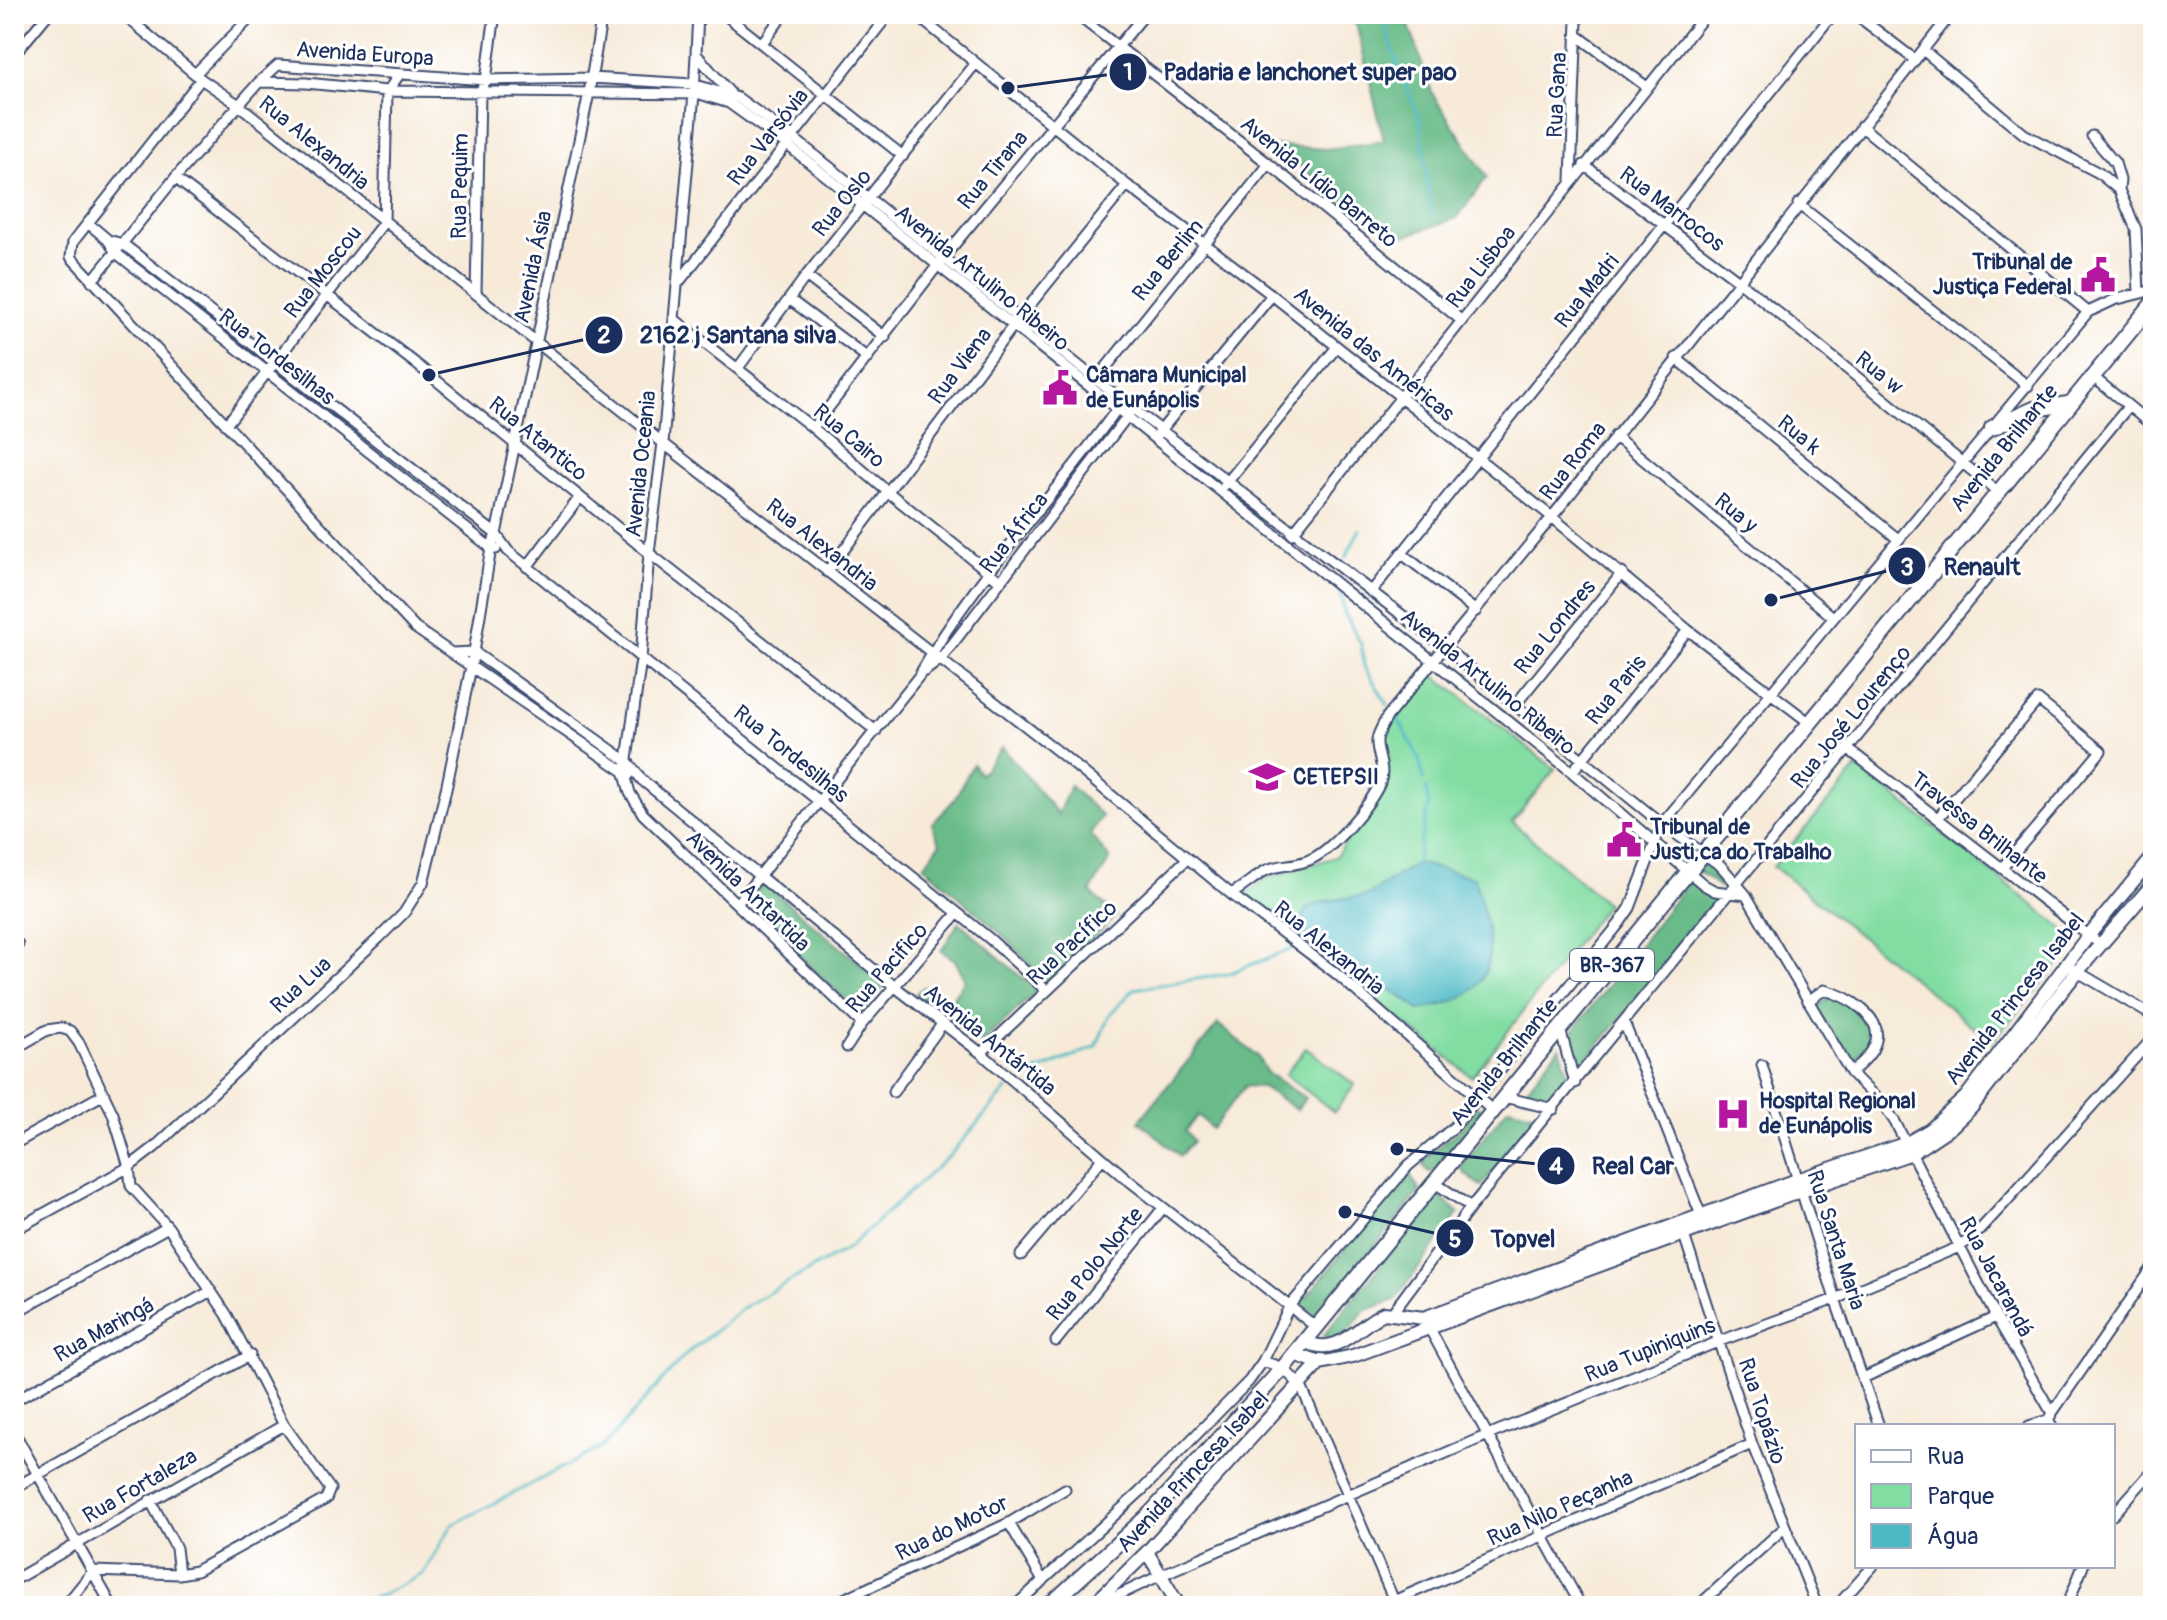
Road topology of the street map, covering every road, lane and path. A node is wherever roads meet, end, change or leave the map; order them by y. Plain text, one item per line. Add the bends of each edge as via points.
1 (48, 14) edge
2 (123, 14) edge
3 (254, 14) edge
4 (477, 14) edge
5 (602, 14) edge
6 (698, 14) edge
7 (724, 14) edge
8 (784, 14) edge
9 (889, 14) edge
10 (915, 14) edge
11 (1076, 14) edge
12 (1145, 14) edge
13 (1706, 14) edge
14 (1833, 14) edge
15 (1855, 14) edge
16 (495, 16) edge
17 (1579, 16) edge
18 (1947, 16) edge
19 (1578, 36) junction
20 (762, 43) junction
21 (1118, 46) junction
22 (1923, 50) junction
23 (696, 54) junction
24 (14, 55) edge
25 (1914, 59) junction
26 (976, 63) junction
27 (399, 75) junction
28 (198, 76) junction
29 (591, 78) junction
30 (486, 80) junction
31 (259, 82) junction
32 (1647, 87) junction
33 (694, 89) junction
34 (387, 91) junction
35 (480, 92) junction
36 (589, 93) junction
37 (825, 94) junction
38 (733, 95) junction
39 (239, 105) junction
40 (1054, 125) junction
41 (1861, 126) junction
42 (2092, 136) dead end
43 (789, 140) junction
44 (903, 156) junction
45 (1269, 164) junction
46 (1584, 165) junction
47 (175, 178) junction
48 (1571, 180) junction
49 (1127, 185) junction
50 (2119, 190) junction
51 (866, 202) junction
52 (1798, 204) junction
53 (384, 222) junction
54 (88, 223) junction
55 (1663, 225) junction
56 (108, 240) junction
57 (123, 244) junction
58 (1203, 244) junction
59 (116, 253) junction
60 (941, 262) junction
61 (806, 276) junction
62 (92, 281) junction
63 (1739, 281) junction
64 (677, 284) junction
65 (2153, 290) edge
66 (2139, 292) junction
67 (476, 294) junction
68 (327, 295) junction
69 (1272, 295) junction
70 (789, 299) junction
71 (2153, 303) edge
72 (2088, 312) junction
73 (674, 319) junction
74 (1462, 321) junction
75 (1016, 322) junction
76 (885, 337) junction
77 (535, 341) junction
78 (1336, 348) junction
79 (868, 358) junction
80 (1676, 358) junction
81 (276, 362) junction
82 (738, 368) junction
83 (268, 373) junction
84 (2092, 376) junction
85 (1096, 380) junction
86 (2028, 386) junction
87 (1402, 399) junction
88 (2068, 404) junction
89 (1120, 405) junction
90 (2128, 407) junction
91 (1130, 413) junction
92 (226, 425) junction
93 (2153, 426) edge
94 (813, 428) junction
95 (1992, 428) junction
96 (1158, 434) junction
97 (1615, 436) junction
98 (663, 443) junction
99 (514, 444) junction
100 (1476, 459) junction
101 (1962, 463) junction
102 (1228, 481) junction
103 (1220, 490) junction
104 (1997, 491) junction
105 (888, 492) junction
106 (580, 497) junction
107 (1552, 517) junction
108 (1294, 532) junction
109 (496, 534) junction
110 (1898, 539) junction
111 (1286, 542) junction
112 (491, 548) junction
113 (508, 551) junction
114 (649, 553) junction
115 (1401, 553) junction
116 (527, 567) junction
117 (827, 572) junction
118 (988, 573) junction
119 (1622, 573) junction
120 (1000, 581) junction
121 (1371, 592) junction
122 (1476, 611) junction
123 (1833, 617) junction
124 (1688, 630) junction
125 (1445, 648) junction
126 (474, 652) junction
127 (932, 652) junction
128 (452, 653) junction
129 (641, 659) junction
130 (941, 659) junction
131 (1434, 661) junction
132 (470, 668) junction
133 (919, 676) junction
134 (1770, 692) junction
135 (1516, 704) junction
136 (1810, 723) junction
137 (876, 731) junction
138 (1848, 749) junction
139 (1583, 759) junction
140 (628, 762) junction
141 (1572, 772) junction
142 (625, 774) junction
143 (642, 780) junction
144 (820, 800) junction
145 (1938, 818) junction
146 (1662, 824) junction
147 (1657, 842) junction
148 (1704, 853) junction
149 (2153, 857) edge
150 (1187, 859) junction
151 (2002, 868) junction
152 (1688, 872) junction
153 (759, 874) junction
154 (1739, 884) junction
155 (2153, 884) edge
156 (2123, 893) junction
157 (1231, 894) junction
158 (1730, 894) junction
159 (1746, 895) junction
160 (2136, 903) junction
161 (737, 904) junction
162 (957, 914) junction
163 (2089, 935) junction
164 (2100, 944) junction
165 (2072, 968) junction
166 (894, 986) junction
167 (1047, 991) junction
168 (1808, 1001) junction
169 (2153, 1016) edge
170 (943, 1023) junction
171 (862, 1024) junction
172 (1621, 1027) junction
173 (1560, 1029) junction
174 (2153, 1038) edge
175 (847, 1047) dead end
176 (14, 1049) edge
177 (981, 1053) junction
178 (1762, 1065) dead end
179 (1851, 1073) junction
180 (1575, 1083) junction
181 (893, 1092) dead end
182 (104, 1094) junction
183 (1478, 1097) junction
184 (1504, 1097) junction
185 (1554, 1109) junction
186 (1493, 1111) junction
187 (14, 1144) edge
188 (1910, 1148) junction
189 (1102, 1159) junction
190 (129, 1167) junction
191 (1435, 1183) junction
192 (1799, 1186) junction
193 (1471, 1207) junction
194 (1163, 1208) junction
195 (1703, 1222) junction
196 (168, 1227) junction
197 (14, 1230) edge
198 (1683, 1230) junction
199 (1959, 1247) junction
200 (1021, 1255) dead end
201 (2153, 1267) edge
202 (211, 1291) junction
203 (1835, 1299) junction
204 (1289, 1307) junction
205 (14, 1313) edge
206 (1394, 1314) junction
207 (1996, 1317) junction
208 (1368, 1323) junction
209 (1426, 1323) junction
210 (1316, 1327) junction
211 (1401, 1338) junction
212 (1056, 1341) dead end
213 (1304, 1341) junction
214 (1720, 1341) junction
215 (1327, 1347) junction
216 (1376, 1347) junction
217 (1294, 1354) junction
218 (250, 1355) junction
219 (1263, 1361) junction
220 (1320, 1363) junction
221 (1283, 1368) junction
222 (1863, 1378) junction
223 (1301, 1386) junction
224 (14, 1401) edge
225 (2051, 1420) edge
226 (1878, 1424) edge
227 (284, 1425) junction
228 (14, 1432) edge
229 (1488, 1435) junction
230 (1752, 1444) junction
231 (2153, 1470) edge
232 (39, 1474) junction
233 (14, 1488) edge
234 (1065, 1489) dead end
235 (1348, 1494) junction
236 (150, 1500) junction
237 (2115, 1513) edge
238 (1009, 1523) junction
239 (1784, 1528) junction
240 (1542, 1536) junction
241 (78, 1542) junction
242 (1147, 1552) junction
243 (1871, 1568) edge
244 (2082, 1568) edge
245 (93, 1571) junction
246 (179, 1574) junction
247 (1161, 1575) junction
248 (14, 1580) edge
249 (1043, 1581) junction
250 (851, 1596) junction
251 (1395, 1603) edge
252 (65, 1606) edge
253 (112, 1606) edge
254 (829, 1606) edge
255 (858, 1606) edge
256 (1015, 1606) edge
257 (1049, 1606) edge
258 (1094, 1606) edge
259 (1179, 1606) edge
260 (1382, 1606) edge
261 (1581, 1606) edge
262 (1698, 1606) edge
263 (1817, 1606) edge
264 (1837, 1606) edge
265 (2067, 1606) edge

1 - 24 street
2 - 28 street, Rua Alexandria
3 - 28 street
4 - 16 street
5 - 29 street, Avenida Ásia
6 - 23 street, Avenida Oceania
7 - 20 street
8 - 20 street
9 - 37 street, Rua Varsóvia
10 - 26 street, Avenida das Américas
11 - 21 street, Avenida Lídio Barreto
12 - 21 street, Rua Tirana
13 - 32 street, Rua Lisboa
14 - 55 street, Rua Madri
15 - 25 street
16 - 30 street, Rua Pequim
17 - 19 street, Rua Gana
18 - 22 street, Rua Roma
19 - 32 street
19 - 48 street, Rua Gana
20 - 37 street
21 - 40 street, Rua Tirana
21 - 45 street, Avenida Lídio Barreto
22 - 25 street, Rua Roma
22 - 50 street via 2024,134 2091,168
23 - 33 street, Avenida Oceania
23 - 38 street
25 - 41 street, Rua Roma
26 - 40 street, Avenida das Américas
26 - 44 street, Rua Oslo
27 - 30 street, Avenida Europa
27 - 31 street, Avenida Europa via 278,65
27 - 34 street
28 - 39 street, Rua Alexandria
28 - 54 street
29 - 30 street, Avenida Europa
29 - 33 street, Avenida Artulino Ribeiro
29 - 36 street, Avenida Ásia
30 - 35 street, Rua Pequim
31 - 34 street, Avenida Artulino Ribeiro
31 - 39 street, Avenida Europa
32 - 46 street, Rua Lisboa
33 - 36 street, Avenida Artulino Ribeiro
33 - 38 street, Avenida Artulino Ribeiro
33 - 43 street, Avenida Artulino Ribeiro via 729,103
33 - 64 street, Avenida Oceania
34 - 35 street, Avenida Artulino Ribeiro
34 - 53 street, Rua Moscou
35 - 36 street, Avenida Artulino Ribeiro
35 - 67 street, Rua Pequim
36 - 77 street, Avenida Ásia
37 - 43 street, Rua Varsóvia
37 - 44 street
38 - 43 street, Avenida Artulino Ribeiro
39 - 47 street, Avenida Europa
39 - 53 street, Rua Alexandria
40 - 49 street, Avenida das Américas
40 - 60 street, Rua Tirana
41 - 52 street, Rua Roma
41 - 72 street
42 - 50 street via 2115,163
43 - 51 street, Avenida Artulino Ribeiro
43 - 64 street, Rua Varsóvia
44 - 51 street, Rua Oslo
45 - 58 street, Rua Berlim
45 - 74 street, Avenida Lídio Barreto
46 - 48 street, Rua Lisboa
46 - 55 street, Rua Marrocos
47 - 57 street, Avenida Europa
47 - 68 street, Rua Atantico
48 - 74 street, Rua Lisboa
49 - 58 street, Avenida das Américas
49 - 75 street, Rua Viena
50 - 66 street via 2136,229
51 - 60 street, Avenida Artulino Ribeiro
51 - 61 street, Rua Oslo
52 - 63 street, Rua Roma
52 - 86 street
53 - 67 street, Rua Alexandria
53 - 68 street, Rua Moscou
54 - 56 street, Rua Tordesilhas
54 - 62 street, Avenida Antártida via 71,253
55 - 63 street, Rua Marrocos
55 - 100 street, Rua Madri
56 - 57 street, Rua Tordesilhas
56 - 59 street, Rua Tordesilhas
57 - 59 street, Avenida Europa
57 - 81 street, Rua Tordesilhas
58 - 69 street, Avenida das Américas
58 - 85 street, Rua Berlim
59 - 62 street, Avenida Europa
59 - 83 street, Rua Tordesilhas
60 - 75 street, Avenida Artulino Ribeiro
60 - 76 street, Rua Tirana
61 - 70 street, Rua Oslo
61 - 76 street
62 - 92 street, Avenida Antártida
63 - 80 street, Rua Roma
63 - 101 street, Rua w
64 - 73 street, Avenida Oceania
65 - 66 street
66 - 72 street
67 - 77 street, Rua Alexandria
68 - 81 street, Rua Moscou
68 - 99 street, Rua Atantico
69 - 78 street, Avenida das Américas
69 - 96 street
70 - 79 street
70 - 82 street, Rua Oslo
71 - 84 main road, Avenida Brilhante / BR-367
72 - 86 street
73 - 82 street, Rua Cairo
73 - 98 street, Avenida Oceania
74 - 87 street, Rua Lisboa
75 - 85 street, Avenida Artulino Ribeiro
75 - 89 street, Avenida Artulino Ribeiro
75 - 105 street, Rua Viena
76 - 79 street, Rua Tirana
77 - 98 street, Rua Alexandria
77 - 99 street, Avenida Ásia
78 - 87 street, Avenida das Américas
78 - 102 street
79 - 94 street, Rua Tirana
80 - 97 street, Rua Roma
80 - 110 street, Rua k
81 - 83 street, Rua Moscou
81 - 109 street, Rua Tordesilhas
82 - 94 street, Rua Cairo
83 - 92 street, Rua Moscou
83 - 112 street, Rua Tordesilhas
84 - 88 main road, Avenida Brilhante / BR-367
84 - 90 street
85 - 89 street, Avenida Artulino Ribeiro
86 - 95 street
87 - 100 street, Avenida das Américas
87 - 108 street, Rua Lisboa
88 - 95 main road via 2034,409
88 - 104 main road, Avenida Brilhante / BR-367
89 - 91 street, Avenida Artulino Ribeiro
89 - 118 street, Rua África
90 - 93 street
90 - 138 street, Rua José Lourenço
91 - 96 street, Avenida Artulino Ribeiro
91 - 120 street, Rua África
92 - 128 street, Avenida Antártida via 415,628
94 - 105 street, Rua Cairo
95 - 101 street
96 - 102 street, Avenida Artulino Ribeiro
96 - 103 street, Avenida Artulino Ribeiro
97 - 107 street, Rua Roma
97 - 123 street, Rua y
98 - 114 street, Avenida Oceania
98 - 117 street, Rua Alexandria
99 - 106 street, Rua Atantico
99 - 109 street, Avenida Ásia
100 - 107 street, Avenida das Américas
100 - 115 street, Rua Madri
101 - 104 street, Rua w
101 - 110 street
102 - 103 street
102 - 108 street, Avenida Artulino Ribeiro
103 - 111 street, Avenida Artulino Ribeiro
104 - 136 main road, Avenida Brilhante / BR-367
105 - 117 street, Rua Viena
105 - 118 street, Rua Cairo
106 - 114 street, Rua Atantico
106 - 116 street
107 - 119 street, Avenida das Américas
107 - 122 street, Rua Roma
108 - 111 street, Rua Lisboa
108 - 121 street, Avenida Artulino Ribeiro
109 - 112 street, Avenida Ásia
109 - 113 street, Rua Tordesilhas
110 - 123 street
111 - 131 street, Avenida Artulino Ribeiro
112 - 113 street, Rua Tordesilhas
112 - 126 street, Avenida Ásia
113 - 116 street, Rua Tordesilhas
114 - 129 street, Avenida Oceania
114 - 137 street, Rua Atantico
115 - 121 street, Rua Madri
115 - 122 street
116 - 129 street, Rua Tordesilhas
117 - 127 street, Rua Alexandria
118 - 120 street, Rua Cairo
118 - 127 street, Rua África
119 - 124 street, Avenida das Américas
119 - 135 street, Rua Londres
120 - 130 street, Rua África
121 - 125 street, Avenida Artulino Ribeiro
122 - 125 street, Rua Roma
123 - 134 street
124 - 134 street, Avenida das Américas
124 - 139 street, Rua Paris
125 - 131 street, Rua Roma
125 - 135 street, Avenida Artulino Ribeiro
126 - 128 street
126 - 132 street, Avenida Ásia
126 - 140 street, Avenida Antártida
127 - 130 street, Rua Alexandria
127 - 133 street, Rua África
128 - 132 street, Avenida Antártida
129 - 140 street, Avenida Oceania
129 - 144 street, Rua Tordesilhas
130 - 133 street, Rua África
130 - 150 street, Rua Alexandria
131 - 141 street, Avenida Artulino Ribeiro
131 - 157 street, Rua Roma via 1387,717 1377,740 1383,767 1378,787 1334,843 1306,862 1264,872
132 - 142 street, Avenida Antártida
132 - 190 street, Rua Lua via 423,883 411,902 379,938
133 - 137 street, Rua África
134 - 136 street, Avenida das Américas
134 - 146 street
135 - 139 street, Avenida Artulino Ribeiro
136 - 148 main road, Avenida Brilhante / BR-367
137 - 144 street, Rua África
138 - 145 street, Travessa Brilhante
138 - 154 street, Rua José Lourenço
139 - 141 street, Rua Paris
139 - 146 street, Avenida Artulino Ribeiro
140 - 142 street, Avenida Oceania
140 - 143 street, Avenida Antártida
141 - 147 street, Avenida Artulino Ribeiro
142 - 143 street, Avenida Antártida
142 - 161 street, Avenida Antartida via 643,814
143 - 153 street, Avenida Antártida
144 - 153 street, Rua África
144 - 162 street, Rua Tordesilhas
145 - 151 street, Travessa Brilhante
145 - 151 street via 2038,700 2101,751
146 - 147 street
146 - 148 street, Avenida Artulino Ribeiro
147 - 152 street, Avenida Artulino Ribeiro
147 - 183 street via 1626,914
148 - 152 main road, Avenida Brilhante / BR-367
148 - 154 street, Avenida Artulino Ribeiro
149 - 156 main road, Avenida Princesa Isabel
150 - 157 street, Rua Alexandria
150 - 167 street, Rua Pacífico
151 - 163 street, Travessa Brilhante
152 - 158 street, Avenida Artulino Ribeiro via 1704,885
152 - 173 main road, Avenida Brilhante / BR-367
153 - 161 street, Rua África
153 - 166 street, Avenida Antártida
154 - 158 street, Rua José Lourenço
154 - 159 street, Avenida Artulino Ribeiro
155 - 160 main road, Avenida Princesa Isabel
156 - 160 main road
156 - 163 main road, Avenida Princesa Isabel
157 - 183 street, Rua Alexandria via 1338,975
158 - 159 street
158 - 172 street, Rua José Lourenço
159 - 168 street, Avenida Artulino Ribeiro
160 - 164 main road, Avenida Princesa Isabel
161 - 171 street, Avenida Antartida
162 - 166 street, Rua Pacifico
162 - 167 street, Rua Tordesilhas
163 - 164 street, Travessa Brilhante
163 - 165 main road, Avenida Princesa Isabel
164 - 165 main road, Avenida Princesa Isabel
165 - 169 street
165 - 188 main road, Avenida Princesa Isabel via 1966,1097
166 - 170 street, Avenida Antártida
166 - 171 street, Rua Pacifico
167 - 177 street, Rua Pacífico
168 - 179 street, Rua Jacarandá
168 - 179 street via 1824,990 1841,994 1869,1016 1876,1029 1875,1044
170 - 177 street, Avenida Antártida
170 - 181 street
171 - 175 street, Rua Pacifico
172 - 180 street, Rua José Lourenço
172 - 195 street via 1625,1025
173 - 180 street
173 - 184 main road, Avenida Brilhante / BR-367
174 - 199 street, Rua Tupiniquins
176 - 182 street via 61,1028 75,1037
177 - 189 street, Avenida Antártida
178 - 192 street, Rua Santa Maria
179 - 188 street, Rua Jacarandá via 1885,1107
180 - 185 street, Rua José Lourenço
182 - 187 street
182 - 190 street
183 - 186 street, Rua Alexandria
183 - 204 street via 1454,1127 1408,1166
184 - 185 street
184 - 186 main road, Avenida Brilhante / BR-367
185 - 193 street, Rua José Lourenço
186 - 191 main road, Avenida Brilhante / BR-367
188 - 192 main road, Avenida Princesa Isabel
188 - 199 street, Rua Jacarandá
189 - 194 street, Avenida Antártida
189 - 200 street
190 - 196 street via 135,1191
190 - 197 street, Rua Lua
191 - 193 street
191 - 210 main road, Avenida Brilhante / BR-367
192 - 195 main road, Avenida Princesa Isabel
192 - 203 street, Rua Santa Maria
193 - 206 street, Rua José Lourenço
194 - 204 street, Avenida Antártida
194 - 212 street, Rua Polo Norte
195 - 198 main road, Avenida Princesa Isabel
196 - 202 street
196 - 205 street
198 - 209 main road, Avenida Princesa Isabel
198 - 214 street, Rua Topázio
199 - 203 street, Rua Tupiniquins
199 - 207 street, Rua Jacarandá
201 - 225 street
202 - 218 street
202 - 224 street, Rua Maringá
203 - 214 street, Rua Tupiniquins
203 - 222 street, Rua Santa Maria
204 - 210 street, Avenida Antártida
204 - 219 street
206 - 208 main road via 1381,1314
206 - 209 main road, Avenida Princesa Isabel
206 - 211 main road
207 - 222 street
207 - 225 street, Rua Jacarandá
208 - 215 main road
208 - 216 main road
209 - 211 main road, Avenida Princesa Isabel
209 - 229 street
210 - 213 main road, Avenida Brilhante / BR-367
211 - 216 main road, Avenida Princesa Isabel
213 - 215 main road
213 - 217 main road, Avenida Brilhante / BR-367
214 - 229 street, Rua Tupiniquins
214 - 230 street, Rua Topázio
215 - 220 main road, Avenida Princesa Isabel
216 - 220 main road
217 - 220 main road
217 - 221 main road, Avenida Brilhante / BR-367
218 - 227 street
218 - 232 street
219 - 221 street
219 - 249 street via 1192,1440
220 - 223 main road, Avenida Princesa Isabel
221 - 223 street
221 - 257 main road, Avenida Brilhante / BR-367 via 1150,1514
222 - 226 street, Rua Santa Maria
223 - 235 street
223 - 242 main road, Avenida Princesa Isabel
227 - 236 street, Rua Fortaleza
227 - 246 street via 330,1489 326,1499 207,1567
228 - 232 street
229 - 235 street, Rua Tupiniquins
229 - 240 street
230 - 239 street, Rua Topázio
230 - 240 street, Rua Nilo Peçanha
231 - 237 street
232 - 233 street
232 - 241 street
234 - 238 street, Rua do Motor
235 - 247 street, Rua Tupiniquins
235 - 251 street
236 - 241 street, Rua Fortaleza
236 - 246 street via 176,1548
238 - 249 street
238 - 250 street, Rua do Motor
239 - 262 street
239 - 263 street, Rua Topázio
240 - 251 street, Rua Nilo Peçanha
240 - 261 street
241 - 245 street
241 - 248 street, Rua Fortaleza
242 - 247 main road
242 - 258 main road, Avenida Princesa Isabel
243 - 264 street
244 - 265 street
245 - 246 street
245 - 252 street
245 - 253 street
247 - 258 street, Rua Tupiniquins
247 - 259 main road
249 - 256 street
250 - 254 street, Rua do Motor
250 - 255 street
251 - 260 street, Rua Nilo Peçanha

